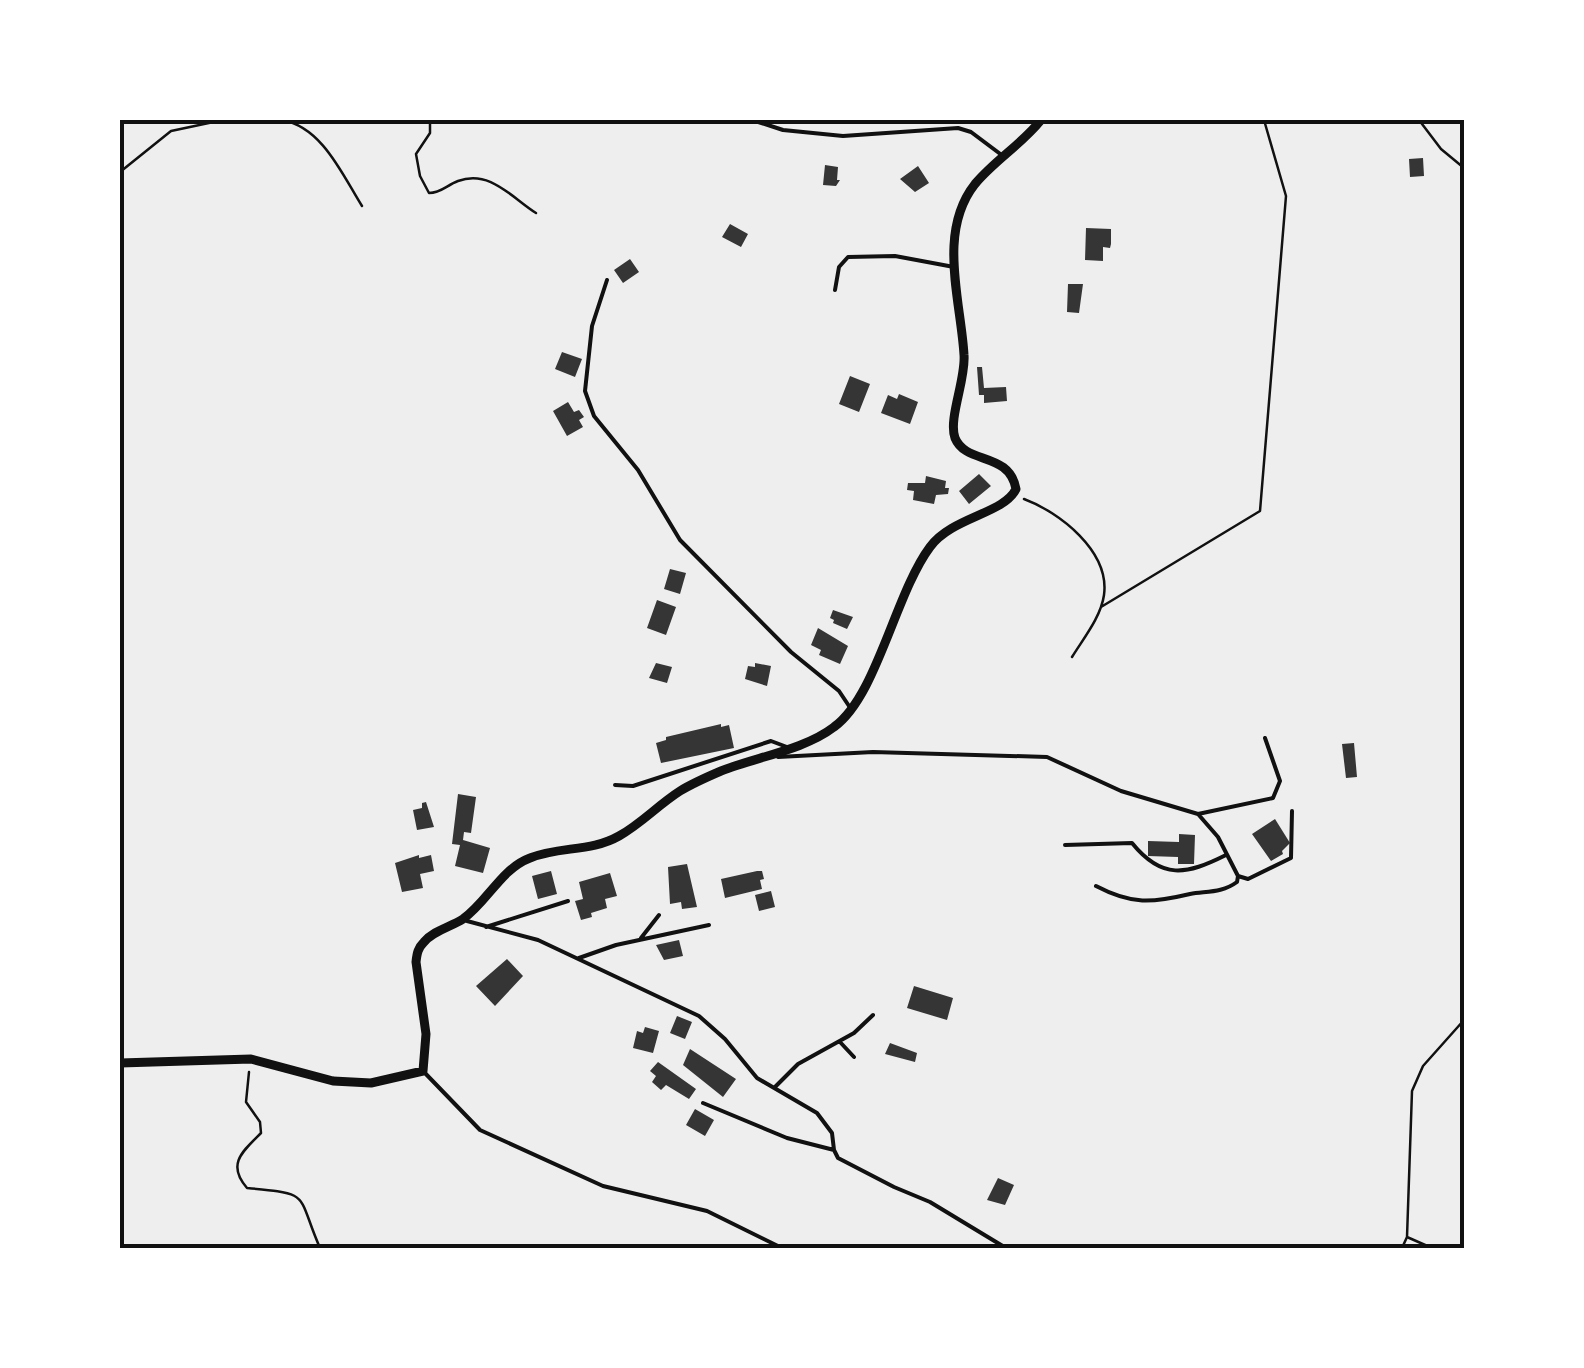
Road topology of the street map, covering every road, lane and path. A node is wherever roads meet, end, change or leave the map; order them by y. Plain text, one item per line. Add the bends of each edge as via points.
1 (223, 120) edge
2 (282, 120) edge
3 (430, 120) edge
4 (752, 120) edge
5 (1041, 120) edge
6 (1264, 120) edge
7 (1419, 120) edge
8 (1003, 156) junction
9 (1464, 168) edge
10 (120, 172) edge
11 (362, 206) dead end
12 (536, 213) dead end
13 (954, 267) junction
14 (606, 280) dead end
15 (836, 290) dead end
16 (1013, 496) junction
17 (1101, 607) junction
18 (1072, 657) dead end
19 (852, 710) junction
20 (1265, 738) dead end
21 (788, 748) junction
22 (774, 755) junction
23 (614, 785) dead end
24 (1292, 810) dead end
25 (1198, 814) junction
26 (1065, 845) dead end
27 (1226, 854) junction
28 (1238, 876) junction
29 (1096, 886) dead end
30 (568, 901) dead end
31 (659, 915) dead end
32 (463, 919) junction
33 (709, 925) dead end
34 (486, 927) junction
35 (640, 940) junction
36 (579, 958) junction
37 (873, 1016) dead end
38 (1464, 1020) edge
39 (838, 1042) junction
40 (854, 1057) dead end
41 (251, 1060) junction
42 (120, 1063) edge
43 (423, 1071) junction
44 (775, 1087) junction
45 (703, 1103) dead end
46 (834, 1150) junction
47 (1407, 1237) junction
48 (320, 1248) edge
49 (782, 1248) edge
50 (1006, 1248) edge
51 (1402, 1248) edge
52 (1432, 1248) edge

1 - 10 path via 171,132
2 - 11 path via 300,123 329,153
3 - 12 path via 416,154 429,193 458,181 486,180
4 - 8 lane via 843,136 958,128
5 - 8 street
6 - 17 path via 1286,196 1260,511
7 - 9 path
8 - 13 street via 966,200
13 - 15 lane via 895,256 848,258 839,267
13 - 16 street via 964,354 954,434 962,447 1006,468 1014,479
14 - 19 lane via 592,326 586,391 594,416 638,470 680,540
16 - 17 path via 1046,507 1080,536 1104,582
16 - 19 street via 951,526 933,543
17 - 18 path
19 - 21 street via 829,731
20 - 25 lane via 1280,782 1273,798
21 - 22 street
21 - 23 lane via 771,741 633,786
22 - 25 lane via 1038,756
22 - 32 street via 681,791 599,845 520,862
24 - 28 lane via 1290,858 1248,878
25 - 27 lane
26 - 27 lane via 1132,843 1146,861 1167,871
27 - 28 lane
28 - 29 lane via 1224,890 1155,903
30 - 34 lane
31 - 35 lane
32 - 34 lane
32 - 43 street via 417,951
33 - 35 lane
34 - 36 lane
35 - 36 lane
36 - 44 lane via 699,1016 746,1069
37 - 39 lane
38 - 47 path via 1423,1066 1412,1091
39 - 40 lane
39 - 44 lane via 811,1055
41 - 42 street
41 - 43 street via 371,1083
41 - 48 path via 246,1102 261,1133 238,1156 239,1179 247,1188 300,1199
43 - 49 lane via 480,1130 603,1186 707,1211
44 - 46 lane via 818,1113
45 - 46 lane
46 - 50 lane via 849,1165 930,1202
47 - 51 path
47 - 52 path

